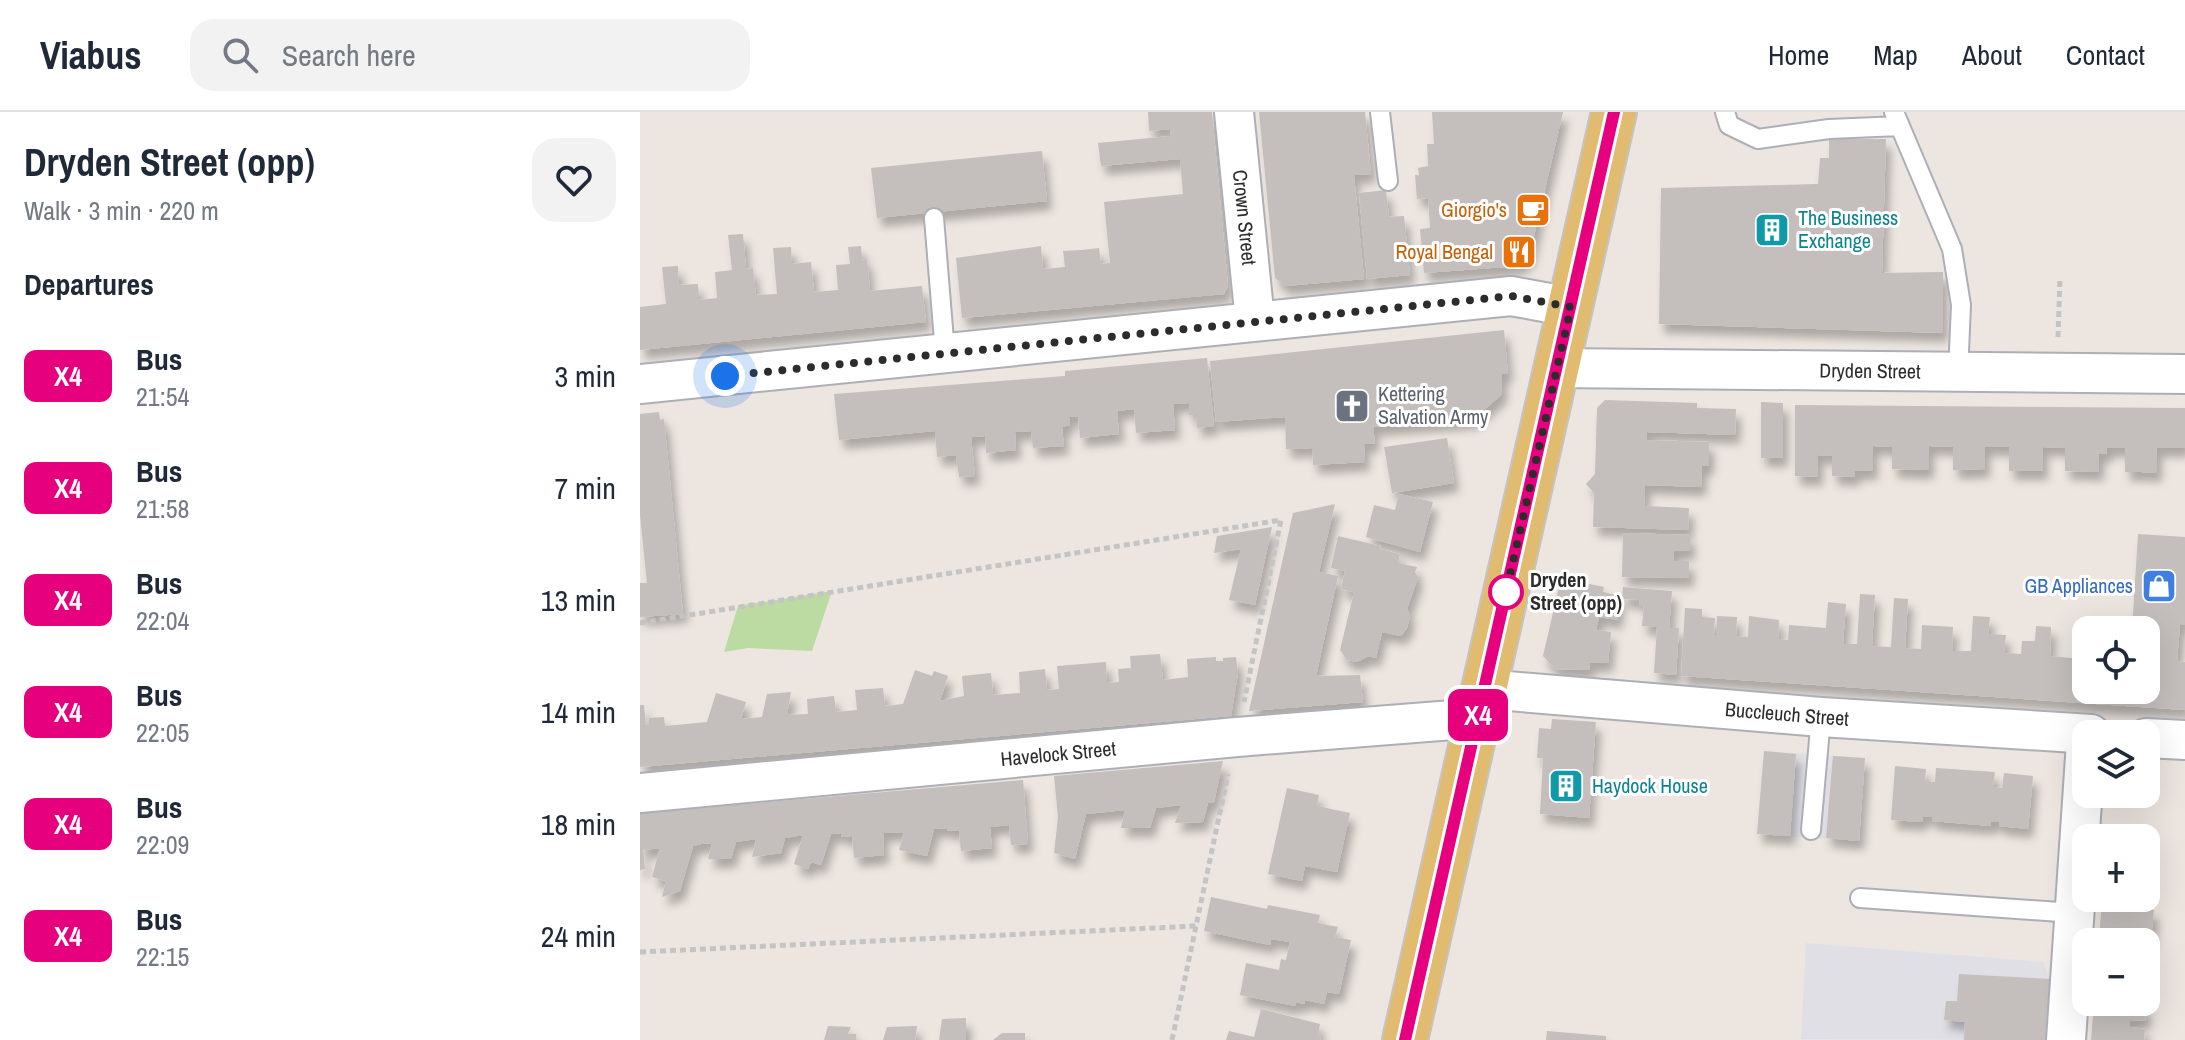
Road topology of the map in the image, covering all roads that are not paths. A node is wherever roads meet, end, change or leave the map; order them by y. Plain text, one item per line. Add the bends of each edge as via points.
1 (1234, 112) edge
2 (1380, 112) edge
3 (1614, 112) edge
4 (1725, 112) edge
5 (1897, 119) edge
6 (1388, 181) dead end
7 (934, 218) dead end
8 (1571, 307) junction
9 (1255, 321) junction
10 (945, 353) junction
11 (1556, 368) junction
12 (1958, 374) junction
13 (2185, 374) edge
14 (640, 384) edge
15 (1481, 704) junction
16 (1821, 717) junction
17 (2072, 733) edge
18 (2160, 739) edge
19 (2185, 740) edge
20 (640, 793) edge
21 (2081, 808) edge
22 (1811, 830) dead end
23 (1860, 898) dead end
24 (2074, 913) junction
25 (1405, 1040) edge
26 (2066, 1040) edge

1 - 9 street, Crown Street
2 - 6 lane
3 - 8 main road
4 - 5 lane via 1729,125 1758,139
5 - 12 lane via 1952,249 1961,305
7 - 10 lane
8 - 9 street via 1511,296
8 - 11 main road
9 - 10 street
10 - 14 street
11 - 12 street, Dryden Street
11 - 15 main road
12 - 13 street, Dryden Street
15 - 16 street, Buccleuch Street
15 - 20 street, Havelock Street via 1237,737
15 - 25 main road
16 - 17 street, Buccleuch Street
16 - 22 lane
18 - 19 street
21 - 24 street
23 - 24 lane
24 - 26 street

